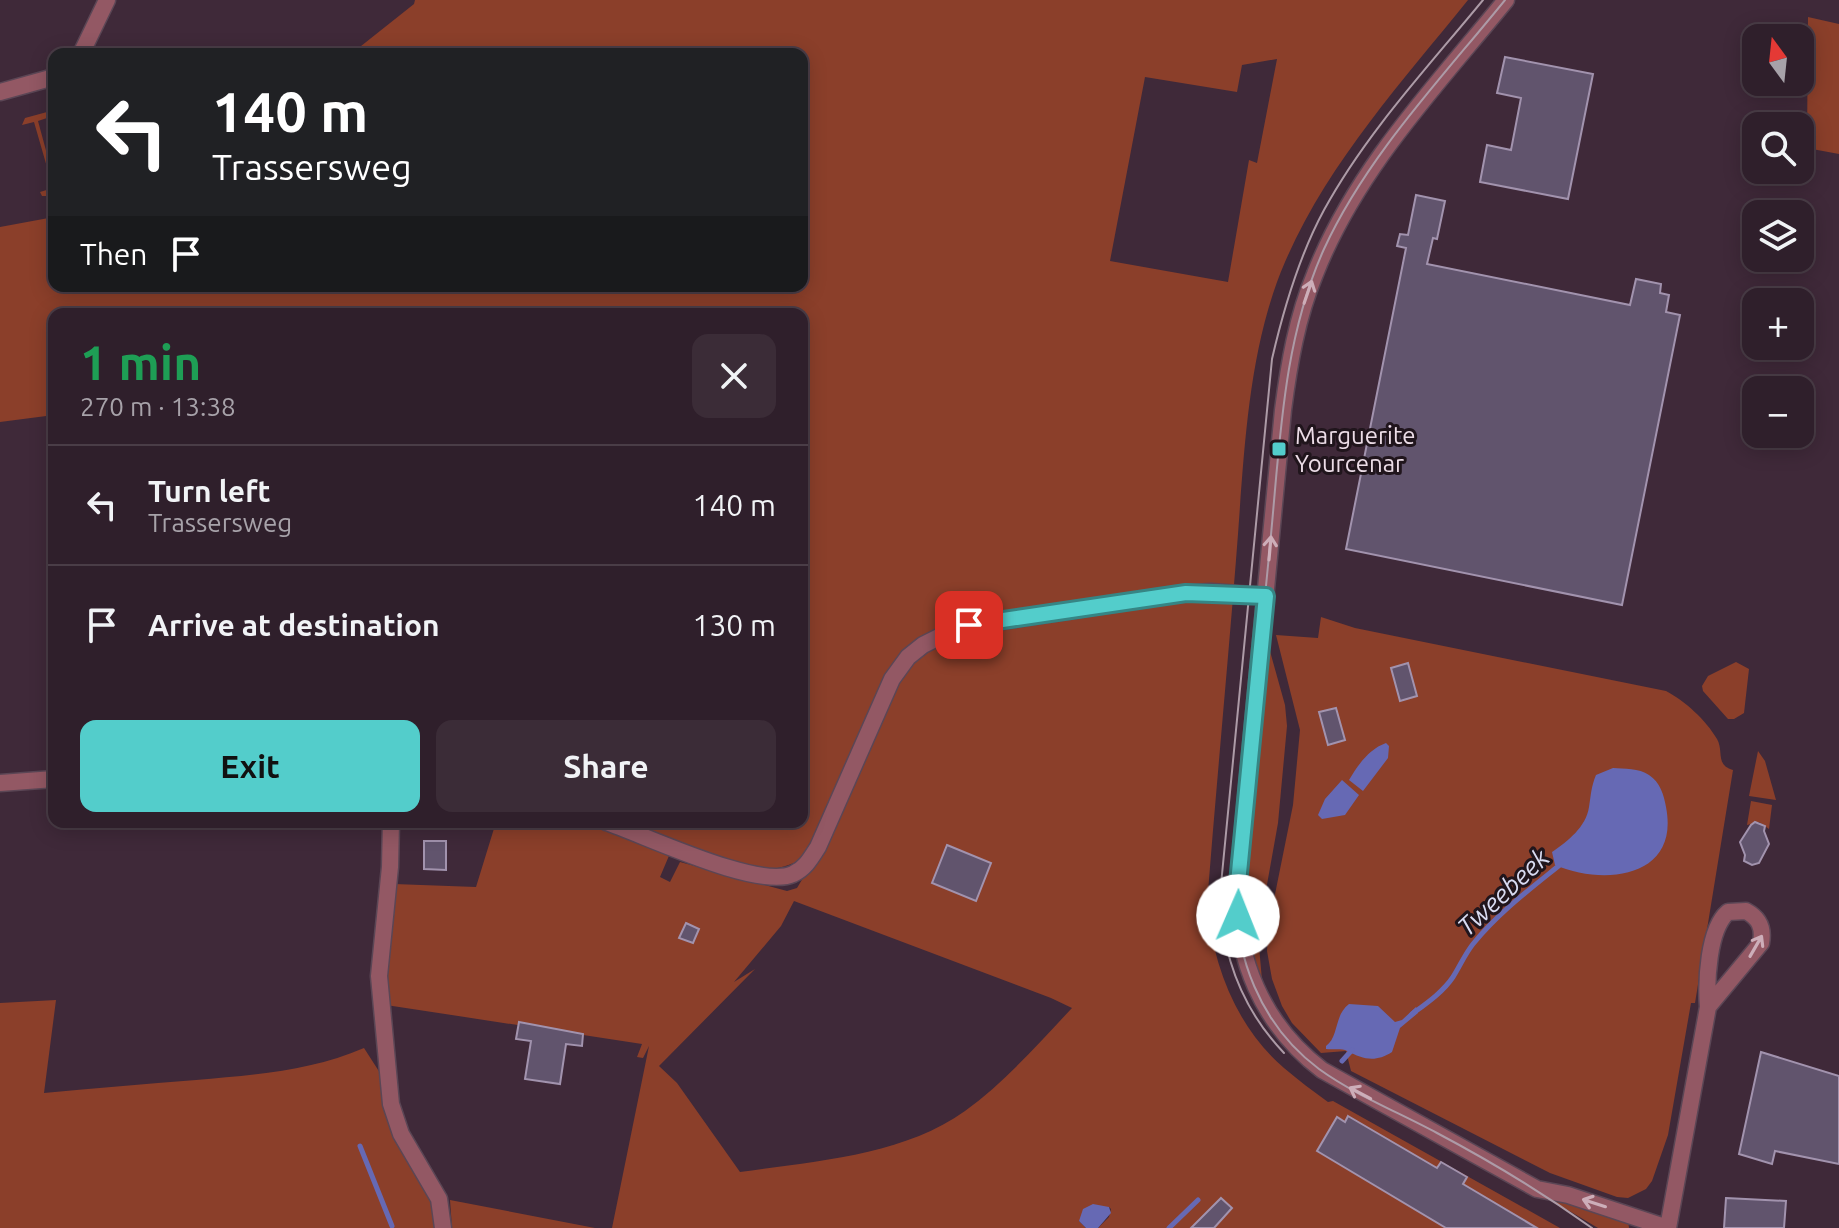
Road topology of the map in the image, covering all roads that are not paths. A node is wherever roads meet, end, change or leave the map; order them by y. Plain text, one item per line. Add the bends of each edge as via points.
1 (107, 0) edge
2 (1506, 0) edge
3 (84, 48) edge
4 (48, 79) edge
5 (0, 92) edge
6 (1266, 596) junction
7 (48, 779) edge
8 (0, 783) edge
9 (391, 828) edge
10 (622, 828) edge
11 (1708, 1007) junction
12 (443, 1228) edge
13 (1668, 1228) edge

1 - 3 street
6 -> 2 street via 1287,378 1315,274 1343,213 1376,162
4 - 5 street
6 - 10 street via 1186,593 969,625 933,638 908,657 892,679 818,847 791,875 736,871
13 -> 6 street via 1528,1185 1322,1070 1294,1047 1265,1007 1243,951 1237,894
7 - 8 street
9 - 12 street via 379,976 391,1104 401,1134 437,1193
11 -> 11 street via 1761,943 1759,921 1746,911 1728,912 1716,927
11 - 13 street

